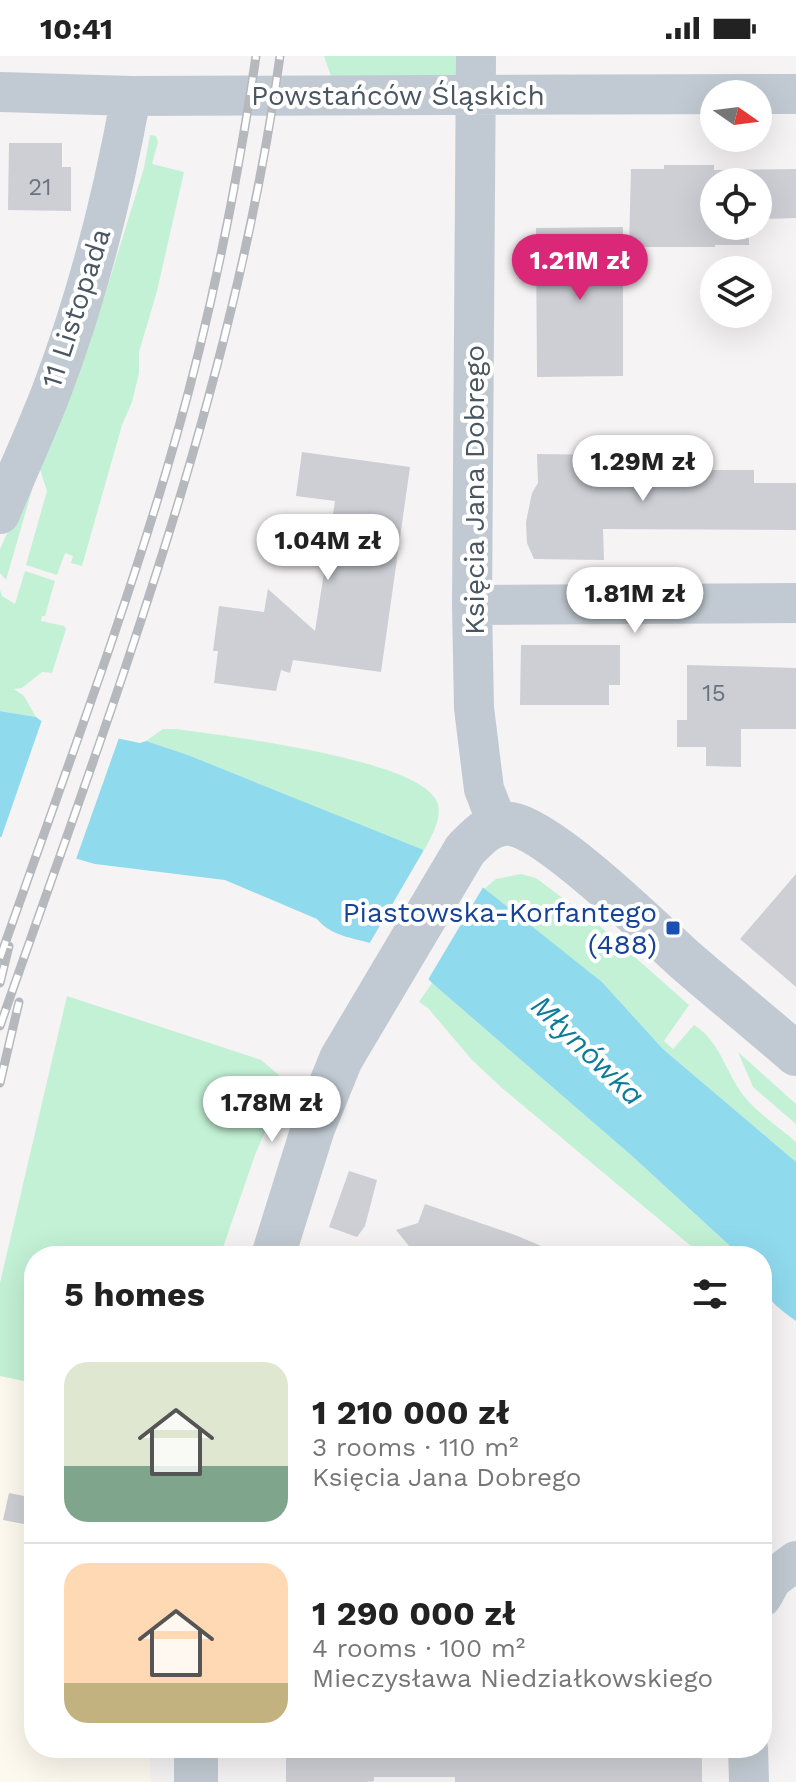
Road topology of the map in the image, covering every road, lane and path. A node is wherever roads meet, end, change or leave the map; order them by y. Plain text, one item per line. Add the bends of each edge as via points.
1 (477, 75) edge
2 (0, 92) edge
3 (796, 94) edge
4 (131, 96) junction
5 (0, 514) edge
6 (796, 603) edge
7 (472, 605) junction
8 (481, 838) junction
9 (796, 1054) edge
10 (276, 1246) edge
11 (196, 1758) edge
12 (748, 1758) edge
13 (196, 1782) edge
14 (749, 1782) edge

1 - 3 street, Powstańców Śląskich
1 - 4 street, Powstańców Śląskich
1 - 7 street, Księcia Jana Dobrego
2 - 4 street, Powstańców Śląskich
4 - 5 street, 11 Listopada via 112,191 73,328
6 - 7 street
7 - 8 street, Księcia Jana Dobrego via 477,748 484,789
8 - 9 street via 510,824 567,857
8 - 10 street via 341,1059
11 - 13 street
12 - 14 street

